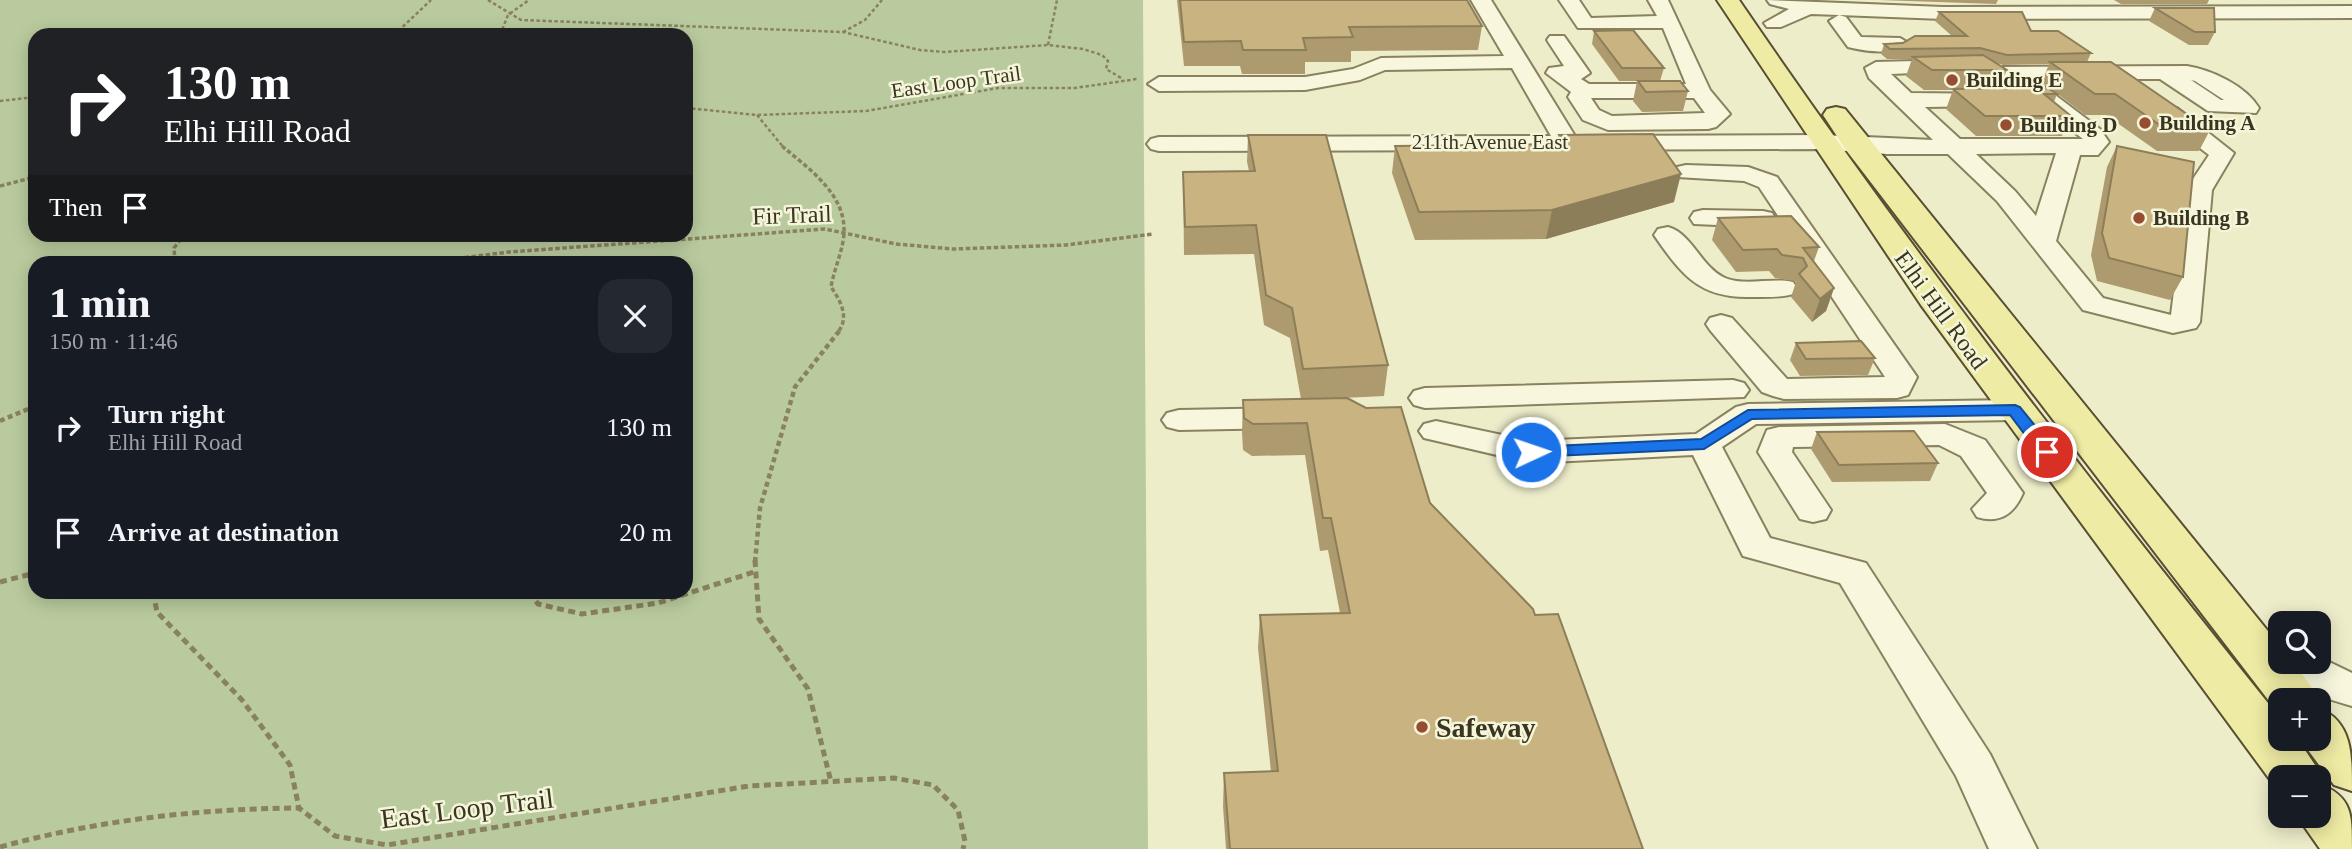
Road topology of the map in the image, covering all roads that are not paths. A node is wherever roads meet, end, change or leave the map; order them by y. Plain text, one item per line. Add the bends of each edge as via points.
1 (1480, 0) edge
2 (1569, 0) edge
3 (1658, 0) edge
4 (1728, 0) edge
5 (1759, 0) edge
6 (2055, 0) edge
7 (1919, 6) edge
8 (1855, 11) edge
9 (2352, 12) edge
10 (2074, 13) junction
11 (1670, 22) junction
12 (1780, 22) edge
13 (1557, 40) dead end
14 (1653, 46) dead end
15 (1679, 46) junction
16 (1522, 68) junction
17 (2109, 72) junction
18 (2165, 73) dead end
19 (1573, 79) junction
20 (1153, 81) road end
21 (1695, 81) junction
22 (1821, 93) dead end
23 (2037, 99) junction
24 (1904, 100) junction
25 (1567, 142) junction
26 (1821, 142) junction
27 (1159, 144) dead end
28 (1856, 145) junction
29 (2070, 146) junction
30 (1952, 147) junction
31 (2120, 158) edge
32 (1686, 172) dead end
33 (1703, 218) dead end
34 (1793, 219) junction
35 (1668, 235) dead end
36 (2042, 243) junction
37 (1839, 286) junction
38 (1721, 324) dead end
39 (1733, 390) dead end
40 (2015, 410) junction
41 (1316, 418) edge
42 (1179, 420) dead end
43 (1704, 444) junction
44 (1990, 509) dead end
45 (1813, 510) dead end
46 (2243, 634) junction
47 (2268, 648) edge
48 (2314, 674) edge
49 (2287, 688) edge
50 (2352, 690) edge
51 (2331, 743) edge
52 (2288, 765) edge
53 (2352, 770) edge
54 (2331, 822) edge
55 (2013, 849) edge
56 (2352, 849) edge

1 - 16 street
2 - 11 street via 1585,24
3 - 11 street
4 - 26 main road, Elhi Hill Road
5 - 12 main road
6 - 10 street
7 - 8 street
7 - 10 street
8 - 12 street via 1808,8
9 - 10 street
11 - 15 street
13 - 19 street
14 - 15 street
15 - 21 street
16 - 19 street
16 - 20 street via 1381,64 1316,83
16 - 25 street
17 - 18 street
17 - 23 street via 2011,72
17 - 36 street via 2222,153 2196,175 2200,188 2185,322 2159,323 2093,304
19 - 21 street
19 - 21 street via 1591,116 1608,123 1708,122 1718,114
22 - 28 main road, Elhi Hill Road
23 - 24 street
23 - 24 street via 1983,68 1876,68
23 - 29 street via 2092,134 2097,142 2094,146
24 - 30 street
25 - 26 street, 211th Avenue East
25 - 27 street, 211th Avenue East
26 - 28 street, 211th Avenue East
26 - 40 main road, Elhi Hill Road
28 - 30 street, 211th Avenue East
28 - 46 main road, Elhi Hill Road
29 - 30 street, 211th Avenue East
29 - 31 street
29 - 36 street
30 - 36 street via 2006,197
32 - 34 street via 1762,177
33 - 34 street
34 - 37 street
35 - 37 street via 1699,276 1713,286
37 - 38 street via 1901,377 1897,388 1797,390 1773,385
39 - 43 street via 1424,415 1531,452
40 - 43 street via 1748,414
40 - 52 main road, Elhi Hill Road
41 - 42 street
43 - 55 street via 1756,547 1853,573 1974,767
44 - 45 street via 2005,493 1973,448 1945,434 1779,438 1775,452
46 - 47 street
46 - 49 main road, Elhi Hill Road
48 - 50 street
51 - 53 main road
54 - 56 main road

